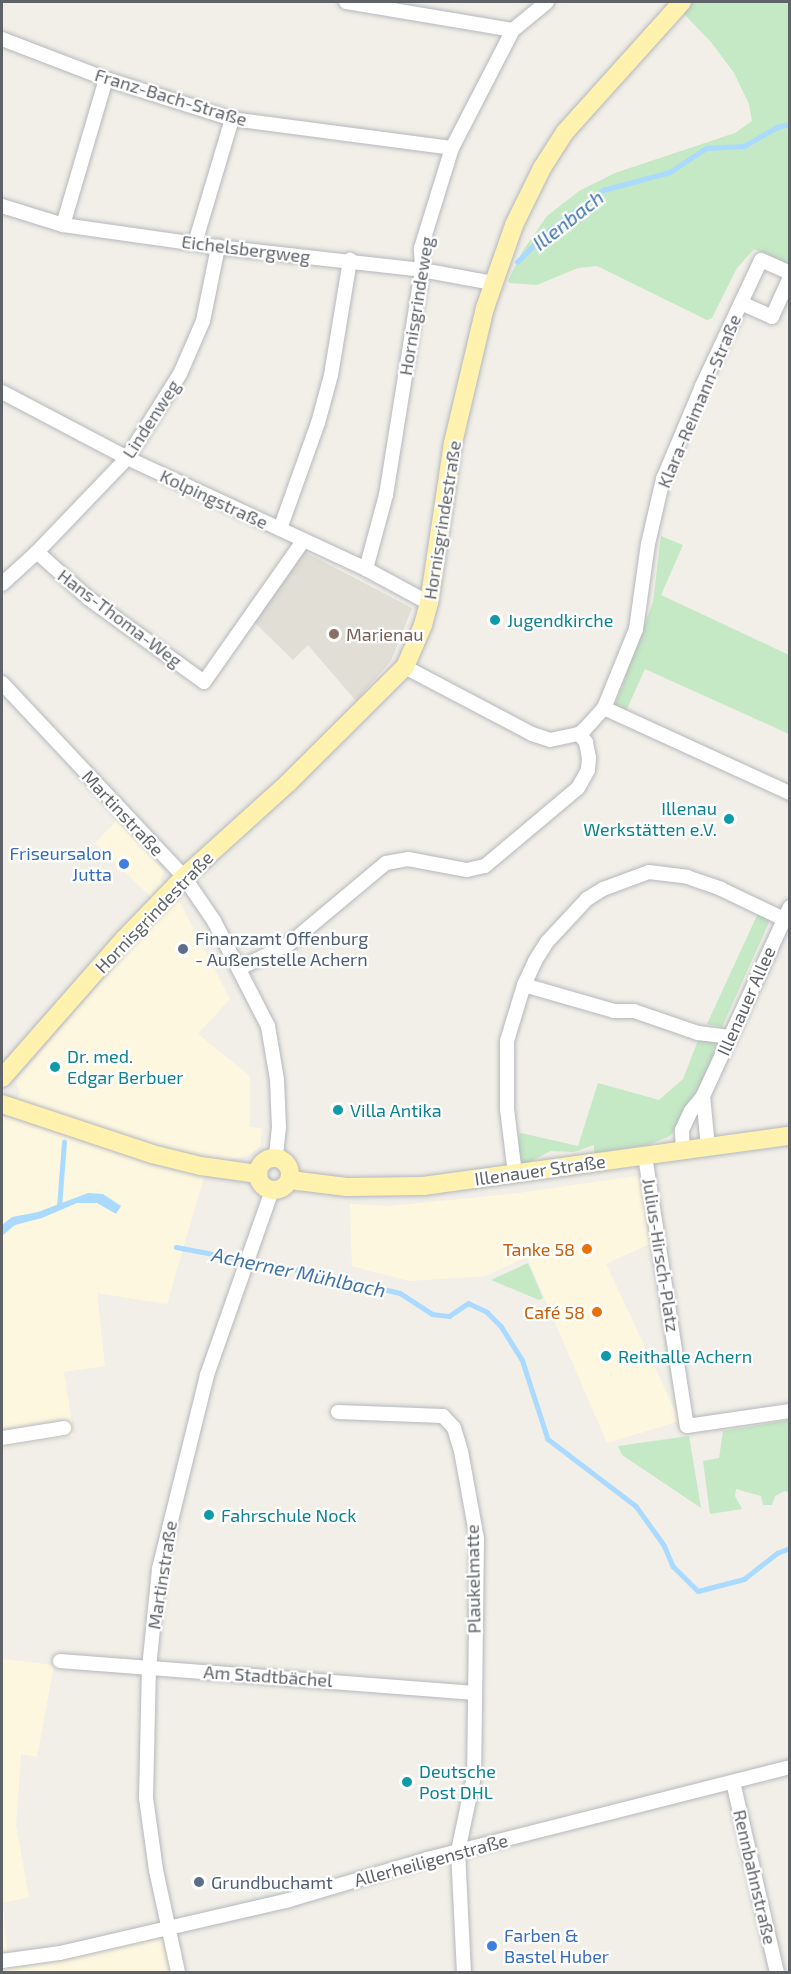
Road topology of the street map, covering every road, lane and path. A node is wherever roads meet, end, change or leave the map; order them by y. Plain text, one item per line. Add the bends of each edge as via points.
1 (346, 2) edge
2 (548, 2) edge
3 (682, 2) edge
4 (513, 30) junction
5 (2, 39) edge
6 (106, 79) junction
7 (232, 119) junction
8 (452, 148) junction
9 (2, 206) edge
10 (63, 225) junction
11 (195, 243) junction
12 (218, 247) junction
13 (350, 260) junction
14 (422, 270) junction
15 (789, 273) edge
16 (789, 277) edge
17 (493, 283) junction
18 (741, 303) junction
19 (2, 392) edge
20 (127, 458) junction
21 (280, 529) junction
22 (303, 541) junction
23 (37, 552) junction
24 (366, 569) junction
25 (2, 584) edge
26 (429, 603) junction
27 (405, 667) junction
28 (2, 683) edge
29 (604, 708) junction
30 (579, 734) junction
31 (789, 793) edge
32 (184, 877) junction
33 (786, 913) edge
34 (240, 968) junction
35 (524, 985) junction
36 (730, 1037) junction
37 (2, 1078) edge
38 (703, 1096) junction
39 (2, 1104) edge
40 (789, 1136) edge
41 (708, 1147) junction
42 (683, 1151) junction
43 (645, 1156) junction
44 (276, 1158) junction
45 (258, 1174) junction
46 (516, 1174) junction
47 (290, 1178) junction
48 (272, 1190) junction
49 (789, 1411) edge
50 (338, 1412) dead end
51 (64, 1428) dead end
52 (2, 1438) edge
53 (60, 1661) dead end
54 (149, 1668) junction
55 (475, 1693) junction
56 (789, 1767) edge
57 (733, 1782) junction
58 (458, 1851) junction
59 (168, 1926) junction
60 (2, 1961) edge
61 (178, 1972) edge
62 (464, 1972) edge
63 (777, 1972) edge

1 - 4 street
2 - 4 street, Hornisgrindeweg
3 - 17 main road, Hornisgrindestraße via 566,132 514,225
4 - 8 street, Hornisgrindeweg
5 - 6 street, Franz-Bach-Straße
6 - 7 street, Franz-Bach-Straße
6 - 10 street
7 - 8 street, Franz-Bach-Straße
7 - 11 street
8 - 14 street, Hornisgrindeweg via 421,248
9 - 10 street, Eichelsbergweg
10 - 11 street, Eichelsbergweg
11 - 12 street, Eichelsbergweg
12 - 13 street, Eichelsbergweg
12 - 20 street, Lindenweg via 202,321 180,374
13 - 14 street, Eichelsbergweg
13 - 21 street via 331,375
14 - 17 street, Eichelsbergweg
14 - 24 street, Hornisgrindeweg via 386,495
15 - 18 street, Klara-Reimann-Straße via 761,260
16 - 18 street, Klara-Reimann-Straße via 772,317
17 - 26 main road, Hornisgrindestraße via 453,443
18 - 29 street, Klara-Reimann-Straße via 663,479 648,544 636,629
19 - 20 street, Kolpingstraße
20 - 21 street, Kolpingstraße
20 - 23 street, Lindenweg
21 - 22 street, Kolpingstraße
22 - 23 street, Hans-Thoma-Weg via 204,682 88,598
22 - 24 street, Kolpingstraße
23 - 25 street, Lindenweg
24 - 26 street, Kolpingstraße
26 - 27 main road, Hornisgrindestraße
27 - 30 street via 532,734 550,740
27 - 32 main road, Hornisgrindestraße via 288,783
28 - 32 street, Martinstraße
29 - 30 street, Klara-Reimann-Straße
29 - 31 street
30 - 34 street via 586,742 589,758 588,770 578,788 485,866 467,870 408,859 386,862 289,944
32 - 34 street, Martinstraße
32 - 37 main road, Hornisgrindestraße
33 - 35 street via 687,877 649,872 587,899 547,942
33 - 36 street, Illenauer Allee
34 - 44 street, Martinstraße via 268,1026 275,1057 279,1127
35 - 36 street via 614,1011 634,1011 698,1033
35 - 46 street via 507,1041 507,1109
36 - 38 street, Illenauer Allee
38 - 41 street
38 - 42 street, Illenauer Allee via 682,1130
39 - 45 main road via 152,1154
40 - 41 main road, Illenauer Straße
41 - 42 main road, Illenauer Straße
42 - 43 main road, Illenauer Straße
43 - 46 main road, Illenauer Straße
43 - 49 street, Julius-Hirsch-Platz via 687,1426
44 - 45 main road via 264,1162
44 - 47 main road via 286,1163
45 - 48 main road via 262,1185
46 - 47 main road, Illenauer Straße via 384,1187 346,1187
47 - 48 main road via 283,1187
48 - 54 street, Martinstraße via 207,1375 187,1449 159,1569
50 - 55 street, Plaukelmatte via 443,1416 454,1428 477,1539
51 - 52 street
53 - 54 street, Am Stadtbächel
54 - 55 street, Am Stadtbächel
54 - 59 street, Martinstraße via 146,1798
55 - 58 street, Plaukelmatte via 474,1776
56 - 57 street, Allerheiligenstraße
57 - 58 street, Allerheiligenstraße
57 - 63 street, Rennbahnstraße
58 - 59 street, Allerheiligenstraße via 289,1900
58 - 62 street, Plaukelmatte
59 - 60 street, Allerheiligenstraße via 60,1953
59 - 61 street, Martinstraße

